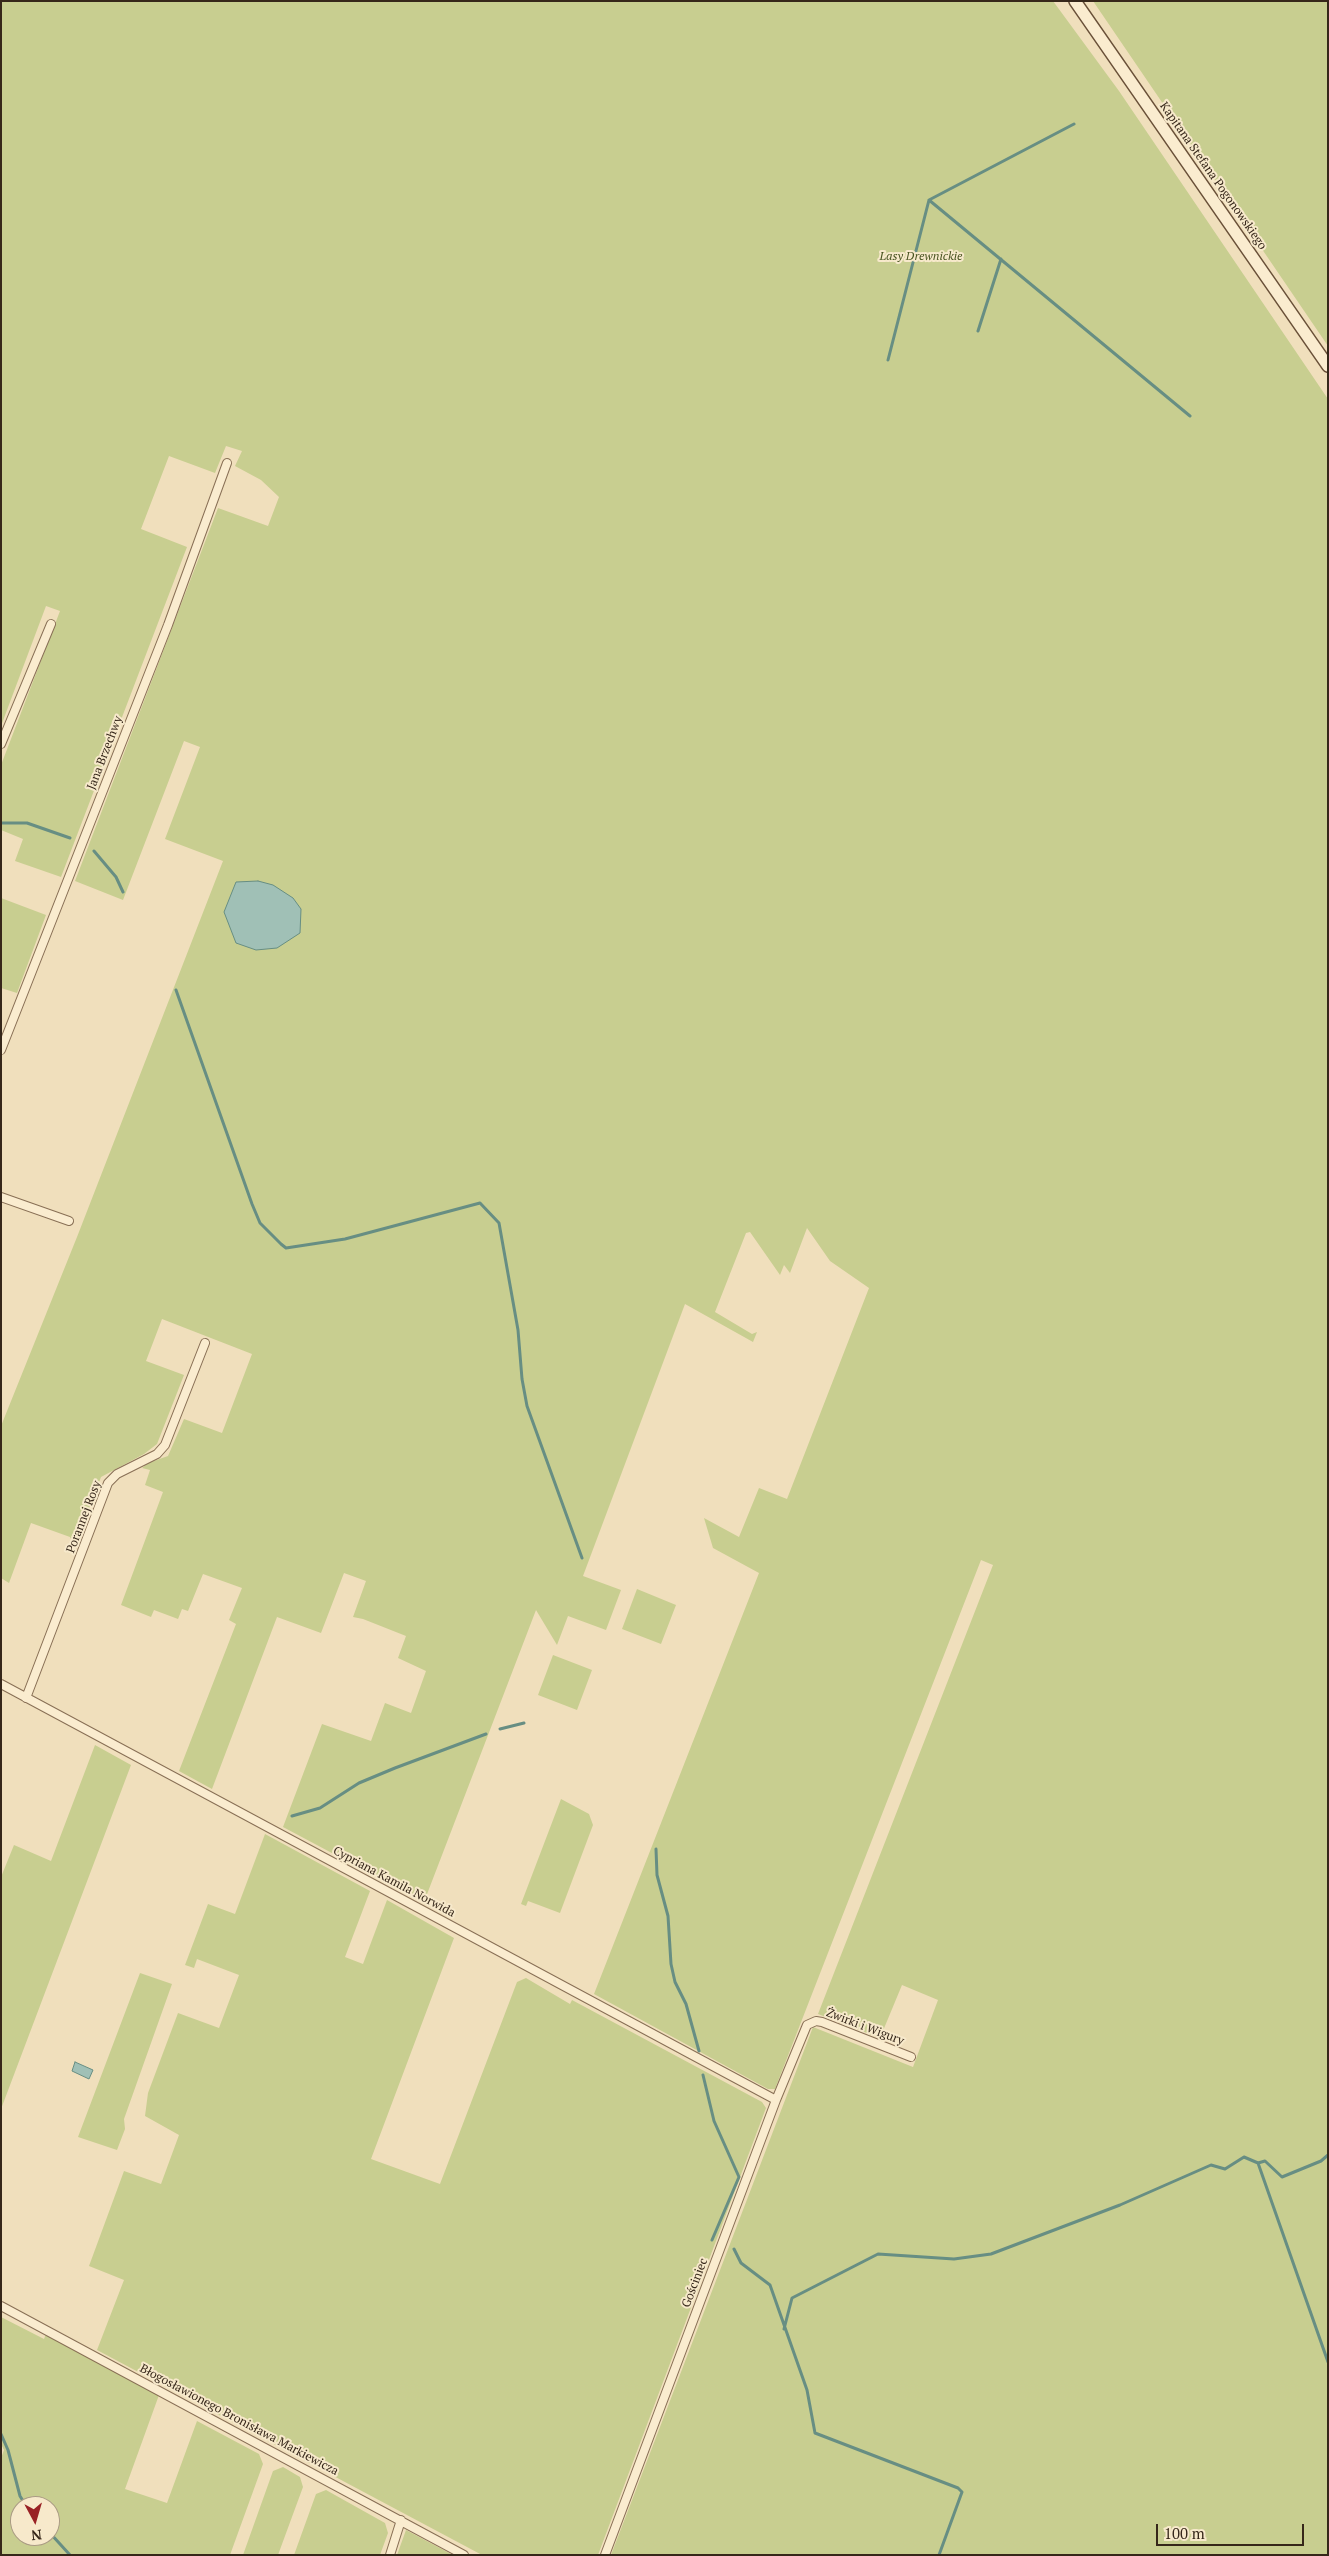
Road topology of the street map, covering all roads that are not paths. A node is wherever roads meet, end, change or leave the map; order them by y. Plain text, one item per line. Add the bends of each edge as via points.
1 (1075, 1) edge
2 (1328, 366) edge
3 (227, 463) dead end
4 (51, 624) dead end
5 (1, 744) edge
6 (1, 1050) edge
7 (1, 1197) edge
8 (69, 1221) dead end
9 (205, 1343) dead end
10 (1, 1684) edge
11 (26, 1698) junction
12 (810, 2022) joint
13 (911, 2057) dead end
14 (776, 2100) junction
15 (1, 2306) edge
16 (401, 2520) junction
17 (390, 2555) edge
18 (464, 2555) edge
19 (605, 2555) edge

1 - 2 main road, Kapitana Stefana Pogonowskiego
3 - 6 street, Jana Brzechwy via 168,625
4 - 5 street
7 - 8 street
9 - 11 street, Porannej Rosy via 165,1445 157,1454 108,1482
10 - 11 street, Cypriana Kamila Norwida
11 - 14 street, Cypriana Kamila Norwida
12 - 13 street, Żwirki i Wigury via 822,2022
12 - 14 street, Gościniec
14 - 19 street, Gościniec
15 - 16 street, Błogosławionego Bronisława Markiewicza
16 - 17 street
16 - 18 street, Błogosławionego Bronisława Markiewicza

